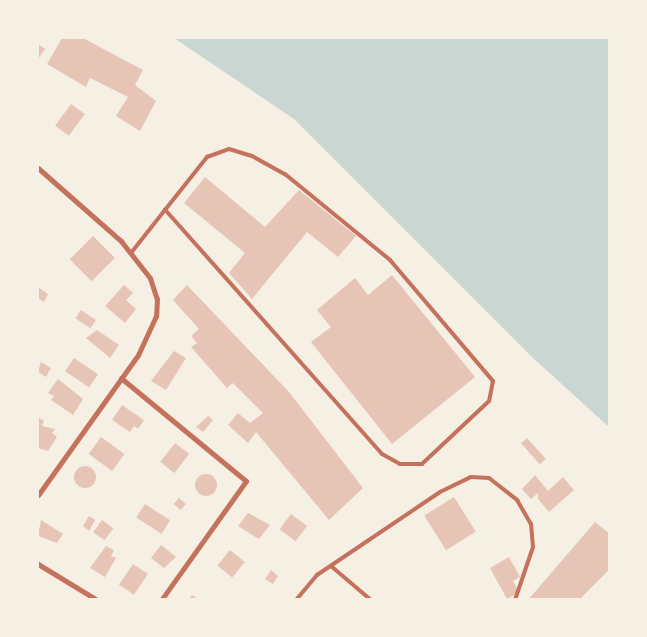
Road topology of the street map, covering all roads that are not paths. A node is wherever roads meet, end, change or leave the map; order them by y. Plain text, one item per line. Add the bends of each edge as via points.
1 (38, 171) edge
2 (165, 210) junction
3 (131, 253) junction
4 (121, 378) junction
5 (38, 495) edge
6 (38, 564) edge
7 (332, 566) junction
8 (97, 600) edge
9 (161, 600) edge
10 (296, 600) edge
11 (371, 600) edge
12 (516, 600) edge

1 - 3 street
2 - 2 lane via 213,153 229,149 284,174 345,220 403,274 493,381 489,401 422,464 400,464 382,454
2 - 3 lane
3 - 4 street via 150,278 157,299 156,316
4 - 5 street
4 - 9 street via 246,481
6 - 8 street
7 - 10 lane
7 - 11 lane
7 - 12 lane via 440,492 471,477 489,478 517,500 531,524 533,547

